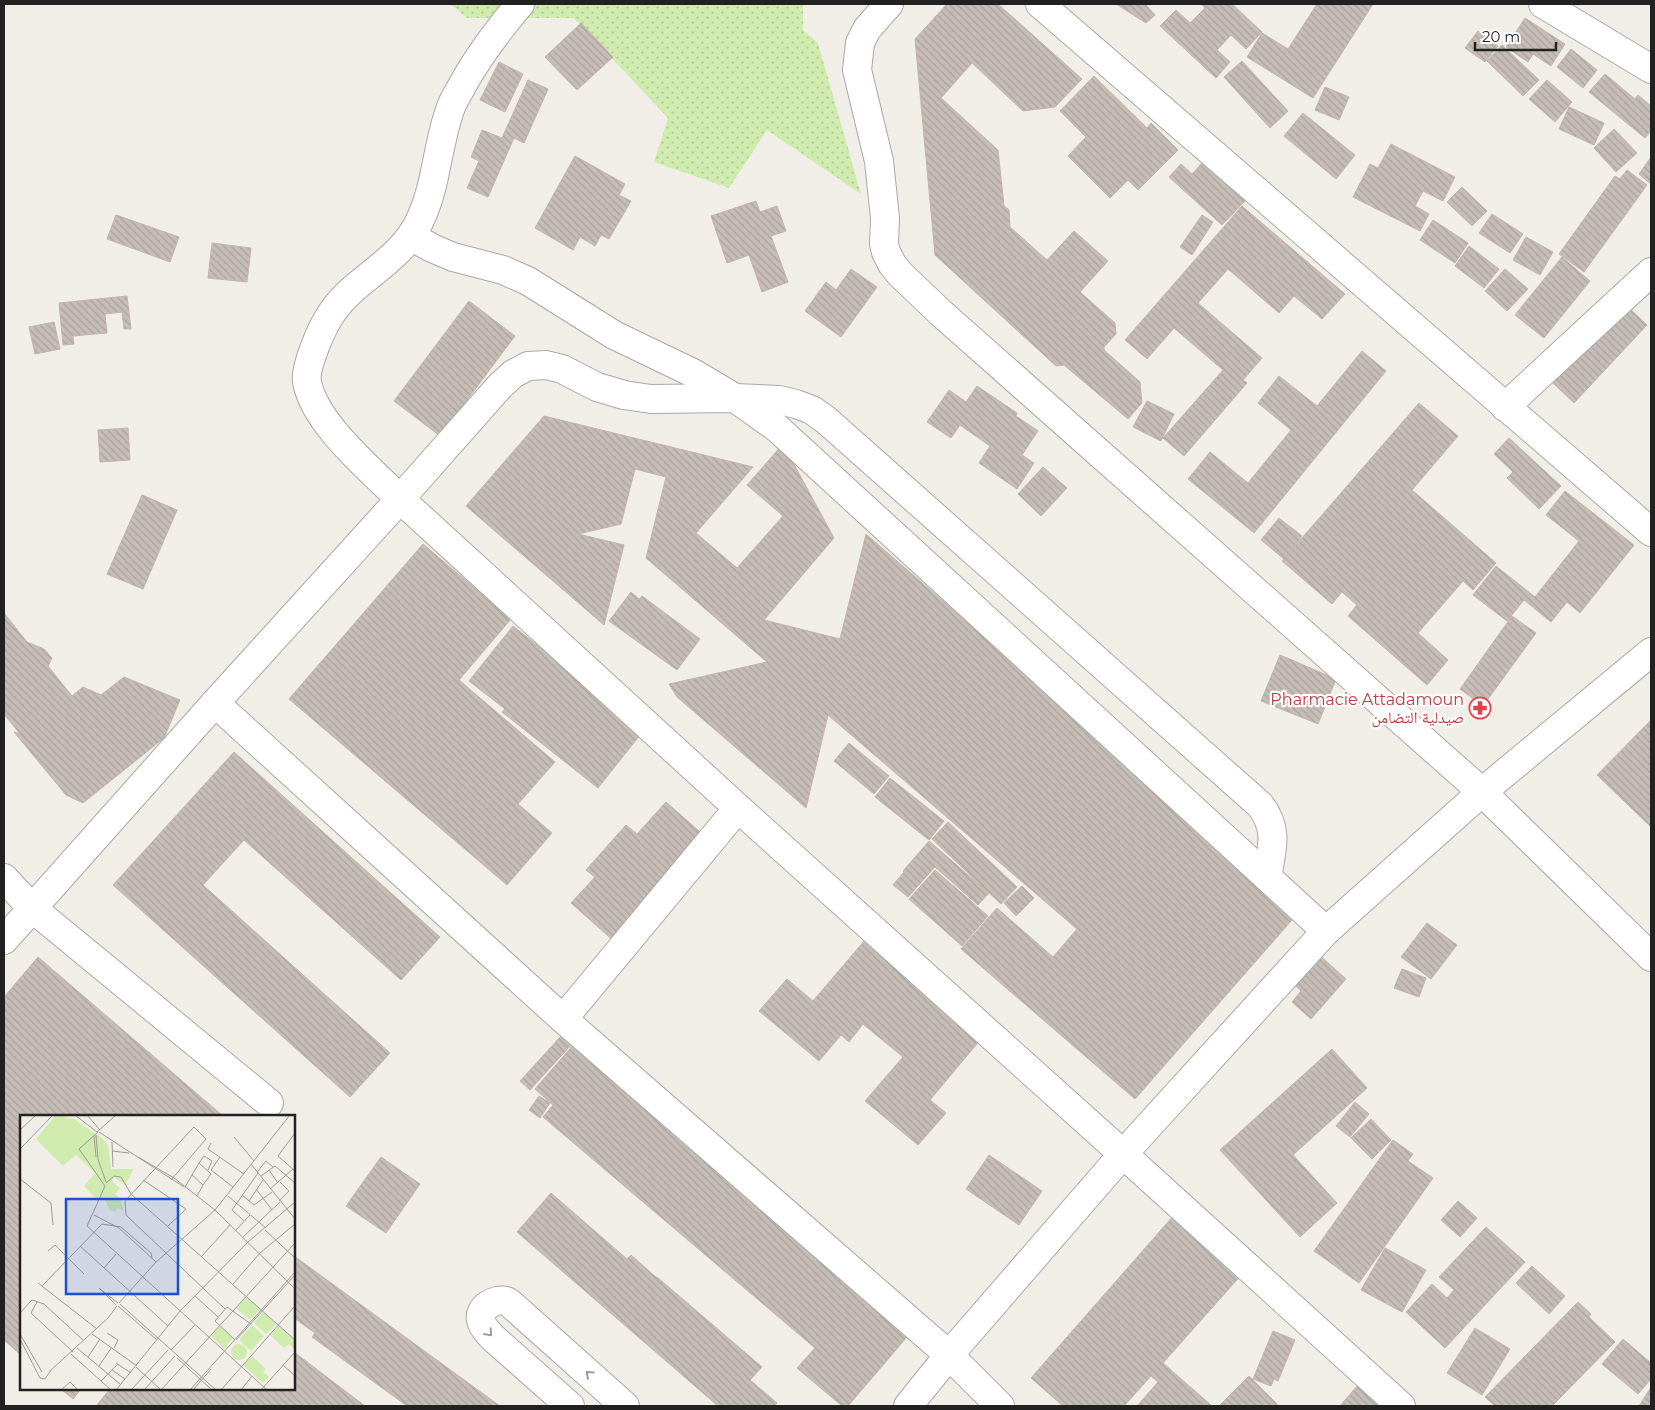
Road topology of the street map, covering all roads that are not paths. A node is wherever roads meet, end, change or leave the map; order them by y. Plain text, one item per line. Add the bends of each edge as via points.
1 (520, 4) edge
2 (889, 4) edge
3 (1040, 4) edge
4 (1543, 4) edge
5 (1651, 70) edge
6 (412, 237) junction
7 (1651, 272) edge
8 (735, 398) junction
9 (1505, 407) junction
10 (400, 499) junction
11 (1651, 532) edge
12 (1651, 652) edge
13 (215, 703) junction
14 (1482, 792) junction
15 (738, 808) junction
16 (1267, 877) junction
17 (4, 878) edge
18 (32, 908) junction
19 (1326, 931) junction
20 (4, 940) edge
21 (1651, 956) edge
22 (563, 1019) junction
23 (269, 1103) dead end
24 (1123, 1154) junction
25 (949, 1355) junction
26 (570, 1406) edge
27 (625, 1406) edge
28 (908, 1406) edge
29 (1000, 1406) edge
30 (1401, 1406) edge

1 - 6 street via 477,60 452,106 432,186
2 - 14 street via 867,29 860,43 857,70 879,161 885,218 884,244 892,264 941,313
3 - 9 street
4 - 5 street
6 - 8 street via 453,257 503,270 528,281 614,335 693,373
6 - 10 street via 340,300 325,322 313,351 307,381 314,405 346,446
7 - 9 street
8 - 10 street via 624,395 597,387 562,369 546,365 528,366 500,386
8 - 16 street via 777,428
8 - 16 street via 796,404 826,420 1260,805 1271,822 1273,833
9 - 11 street
10 - 13 street
10 - 15 street
12 - 14 street
13 - 18 street
13 - 22 street
14 - 19 street
14 - 21 street
15 - 22 street
15 - 24 street
16 - 19 street
17 - 18 street
18 - 20 street
18 - 23 street
19 - 24 street
22 - 25 street
24 - 25 street
24 - 30 street
25 - 28 street
25 - 29 street
27 -> 26 street via 513,1306 506,1301 489,1304 480,1317 485,1329

